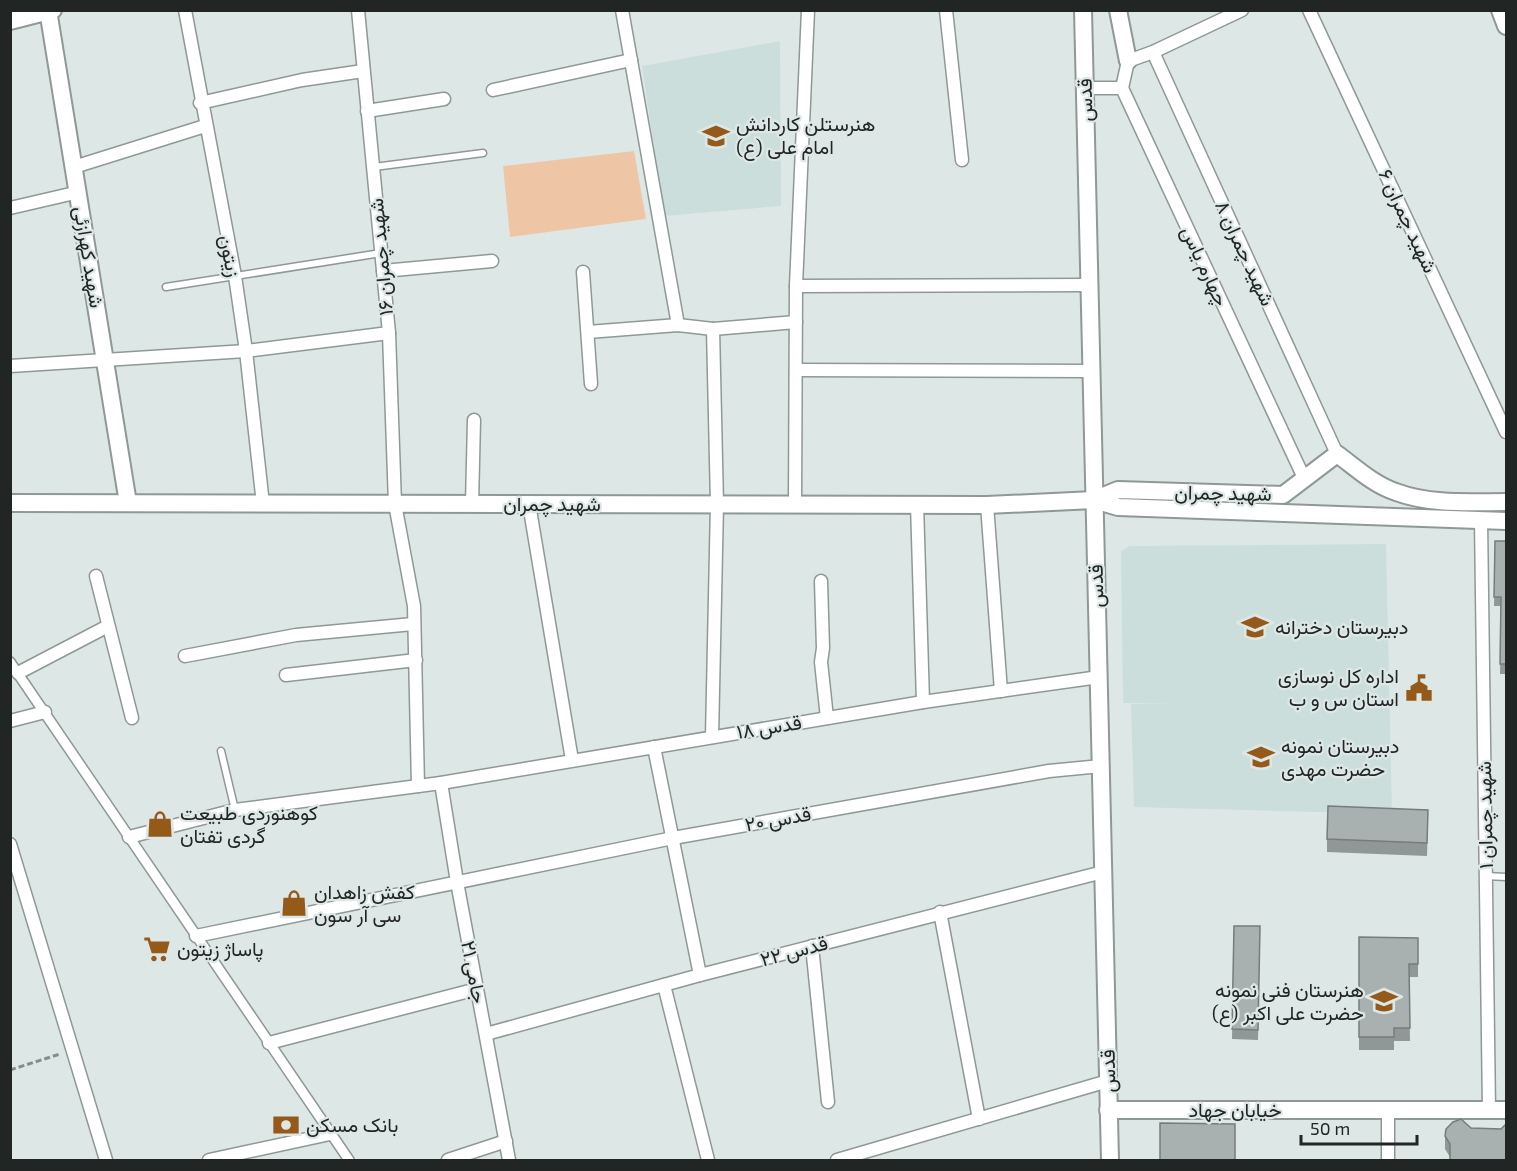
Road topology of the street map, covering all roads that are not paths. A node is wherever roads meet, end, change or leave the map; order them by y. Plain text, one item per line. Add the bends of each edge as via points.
1 (184, 10) edge
2 (358, 10) edge
3 (622, 10) edge
4 (808, 10) edge
5 (946, 10) edge
6 (1083, 10) edge
7 (1118, 10) edge
8 (1242, 10) edge
9 (1309, 10) edge
10 (50, 11) edge
11 (10, 21) edge
12 (1153, 52) junction
13 (631, 60) junction
14 (1128, 61) junction
15 (363, 71) junction
16 (1085, 88) junction
17 (1122, 88) junction
18 (493, 90) dead end
19 (444, 99) dead end
20 (200, 103) junction
21 (368, 111) junction
22 (205, 126) junction
23 (483, 153) dead end
24 (962, 160) dead end
25 (75, 167) junction
26 (373, 167) junction
27 (79, 192) junction
28 (10, 208) edge
29 (381, 253) junction
30 (492, 261) dead end
31 (383, 271) junction
32 (583, 272) dead end
33 (234, 276) junction
34 (1090, 285) junction
35 (796, 286) junction
36 (166, 287) dead end
37 (796, 322) junction
38 (678, 325) junction
39 (713, 329) junction
40 (588, 332) junction
41 (389, 333) junction
42 (246, 351) junction
43 (105, 360) junction
44 (10, 366) edge
45 (796, 370) junction
46 (1092, 371) junction
47 (591, 384) dead end
48 (474, 420) dead end
49 (1506, 432) edge
50 (1337, 454) junction
51 (1304, 478) junction
52 (1094, 500) junction
53 (1506, 502) edge
54 (10, 503) edge
55 (128, 503) junction
56 (263, 504) junction
57 (395, 504) junction
58 (472, 504) junction
59 (530, 504) junction
60 (717, 504) junction
61 (795, 504) junction
62 (917, 504) junction
63 (987, 505) junction
64 (1481, 520) junction
65 (1506, 520) edge
66 (96, 576) dead end
67 (821, 581) dead end
68 (413, 624) junction
69 (108, 626) junction
70 (185, 656) dead end
71 (416, 660) junction
72 (10, 662) edge
73 (18, 673) junction
74 (286, 675) dead end
75 (1098, 676) junction
76 (1001, 691) junction
77 (923, 702) junction
78 (45, 712) junction
79 (132, 718) dead end
80 (827, 718) junction
81 (10, 721) edge
82 (712, 737) junction
83 (654, 747) junction
84 (221, 751) dead end
85 (572, 760) junction
86 (1101, 766) junction
87 (441, 783) junction
88 (418, 786) junction
89 (234, 810) junction
90 (129, 837) junction
91 (673, 838) junction
92 (10, 844) edge
93 (1103, 872) junction
94 (1486, 876) junction
95 (1506, 877) edge
96 (16, 880) edge
97 (457, 882) junction
98 (940, 912) junction
99 (196, 936) junction
100 (812, 946) junction
101 (700, 975) junction
102 (664, 985) junction
103 (477, 989) junction
104 (486, 1034) junction
105 (269, 1043) junction
106 (1108, 1081) junction
107 (828, 1102) dead end
108 (1108, 1110) junction
109 (1388, 1110) junction
110 (1489, 1110) junction
111 (1506, 1110) edge
112 (979, 1119) junction
113 (330, 1134) junction
114 (506, 1141) junction
115 (106, 1161) edge
116 (208, 1161) edge
117 (349, 1161) edge
118 (448, 1161) edge
119 (509, 1161) edge
120 (708, 1161) edge
121 (837, 1161) edge
122 (1110, 1161) edge
123 (1388, 1161) edge

1 - 20 street, زیتون
2 - 15 street, شهید چمران ۱۶
3 - 13 street
4 - 35 street
5 - 24 street
6 - 16 street, قدس
7 - 14 street
8 - 12 street
9 - 49 street, شهید چمران ۶
10 - 11 street
10 - 25 street, شهید کهرازئی
12 - 14 street
12 - 50 street, شهید چمران ۸
13 - 18 street
13 - 38 street
14 - 17 street
15 - 20 street
15 - 21 street, شهید چمران ۱۶
16 - 17 street
16 - 34 street, قدس
17 - 51 street, چهارم یاس
19 - 21 street
20 - 22 street, زیتون
21 - 26 street, شهید چمران ۱۶
22 - 25 street
22 - 33 street, زیتون
23 - 26 lane
25 - 27 street, شهید کهرازئی
26 - 29 street, شهید چمران ۱۶
27 - 28 street
27 - 43 street, شهید کهرازئی
29 - 31 street, شهید چمران ۱۶
29 - 33 lane
30 - 31 street
31 - 41 street, شهید چمران ۱۶
32 - 40 street
33 - 36 lane
33 - 42 street, زیتون
34 - 35 street
34 - 46 street, قدس
35 - 37 street
37 - 39 street
37 - 45 street
38 - 39 street
38 - 40 street
39 - 60 street
40 - 47 street
41 - 42 street
41 - 57 street, شهید چمران ۱۶
42 - 43 street
42 - 56 street, زیتون
43 - 44 street
43 - 55 street, شهید کهرازئی
45 - 46 street
45 - 61 street
46 - 52 street, قدس
48 - 58 street
50 - 51 street, شهید چمران
50 - 53 street via 1394,492 1431,501
51 - 52 street, شهید چمران via 1283,495 1118,490
52 - 63 street, شهید چمران
52 - 64 street, شهید چمران via 1118,507
52 - 75 street, قدس
54 - 55 street, شهید چمران
55 - 56 street, شهید چمران
56 - 57 street, شهید چمران
57 - 58 street, شهید چمران
57 - 68 street, شهید چمران ۱۶ via 414,606
58 - 59 street, شهید چمران
59 - 60 street, شهید چمران
59 - 85 street
60 - 61 street, شهید چمران
60 - 82 street
61 - 62 street, شهید چمران
62 - 63 street, شهید چمران
62 - 77 street
63 - 76 street
64 - 65 street, شهید چمران
64 - 94 street, شهید چمران ۱
66 - 69 street
67 - 80 street via 820,662
68 - 70 street via 296,634
68 - 71 street, شهید چمران ۱۶
69 - 73 street
69 - 79 street
71 - 74 street
71 - 88 street, شهید چمران ۱۶
72 - 73 street
73 - 78 street
75 - 76 street, قدس ۱۸
75 - 86 street, قدس
76 - 77 street, قدس ۱۸
77 - 80 street, قدس ۱۸
78 - 81 street
78 - 90 street
80 - 82 street, قدس ۱۸
82 - 83 street, قدس ۱۸
83 - 85 street, قدس ۱۸
83 - 91 street
84 - 89 lane
85 - 87 street, قدس ۱۸
86 - 91 street, قدس ۲۰ via 1049,771
86 - 93 street, قدس
87 - 88 street, قدس ۱۸
87 - 97 street, جامی ۲۱
88 - 89 street, قدس ۱۸
89 - 90 street, قدس ۱۸
90 - 99 street
91 - 97 street, قدس ۲۰
91 - 101 street
92 - 96 street
93 - 98 street, قدس ۲۲
93 - 106 street, قدس
94 - 95 lane
94 - 110 street, شهید چمران ۱
96 - 115 street
97 - 99 street, قدس ۲۰
97 - 103 street, جامی ۲۱
98 - 100 street, قدس ۲۲
98 - 112 street
99 - 105 street
100 - 101 street, قدس ۲۲
100 - 107 street
101 - 102 street, قدس ۲۲
102 - 104 street, قدس ۲۲
102 - 120 street
103 - 104 street, جامی ۲۱
103 - 105 street
104 - 114 street, جامی ۲۱
105 - 113 street
106 - 108 street, قدس
106 - 112 street
108 - 109 street, خیابان جهاد
108 - 122 street, قدس
109 - 110 street, خیابان جهاد
109 - 123 street
110 - 111 street, خیابان جهاد
112 - 121 street
113 - 116 street
113 - 117 street
114 - 118 street
114 - 119 street, جامی ۲۱

